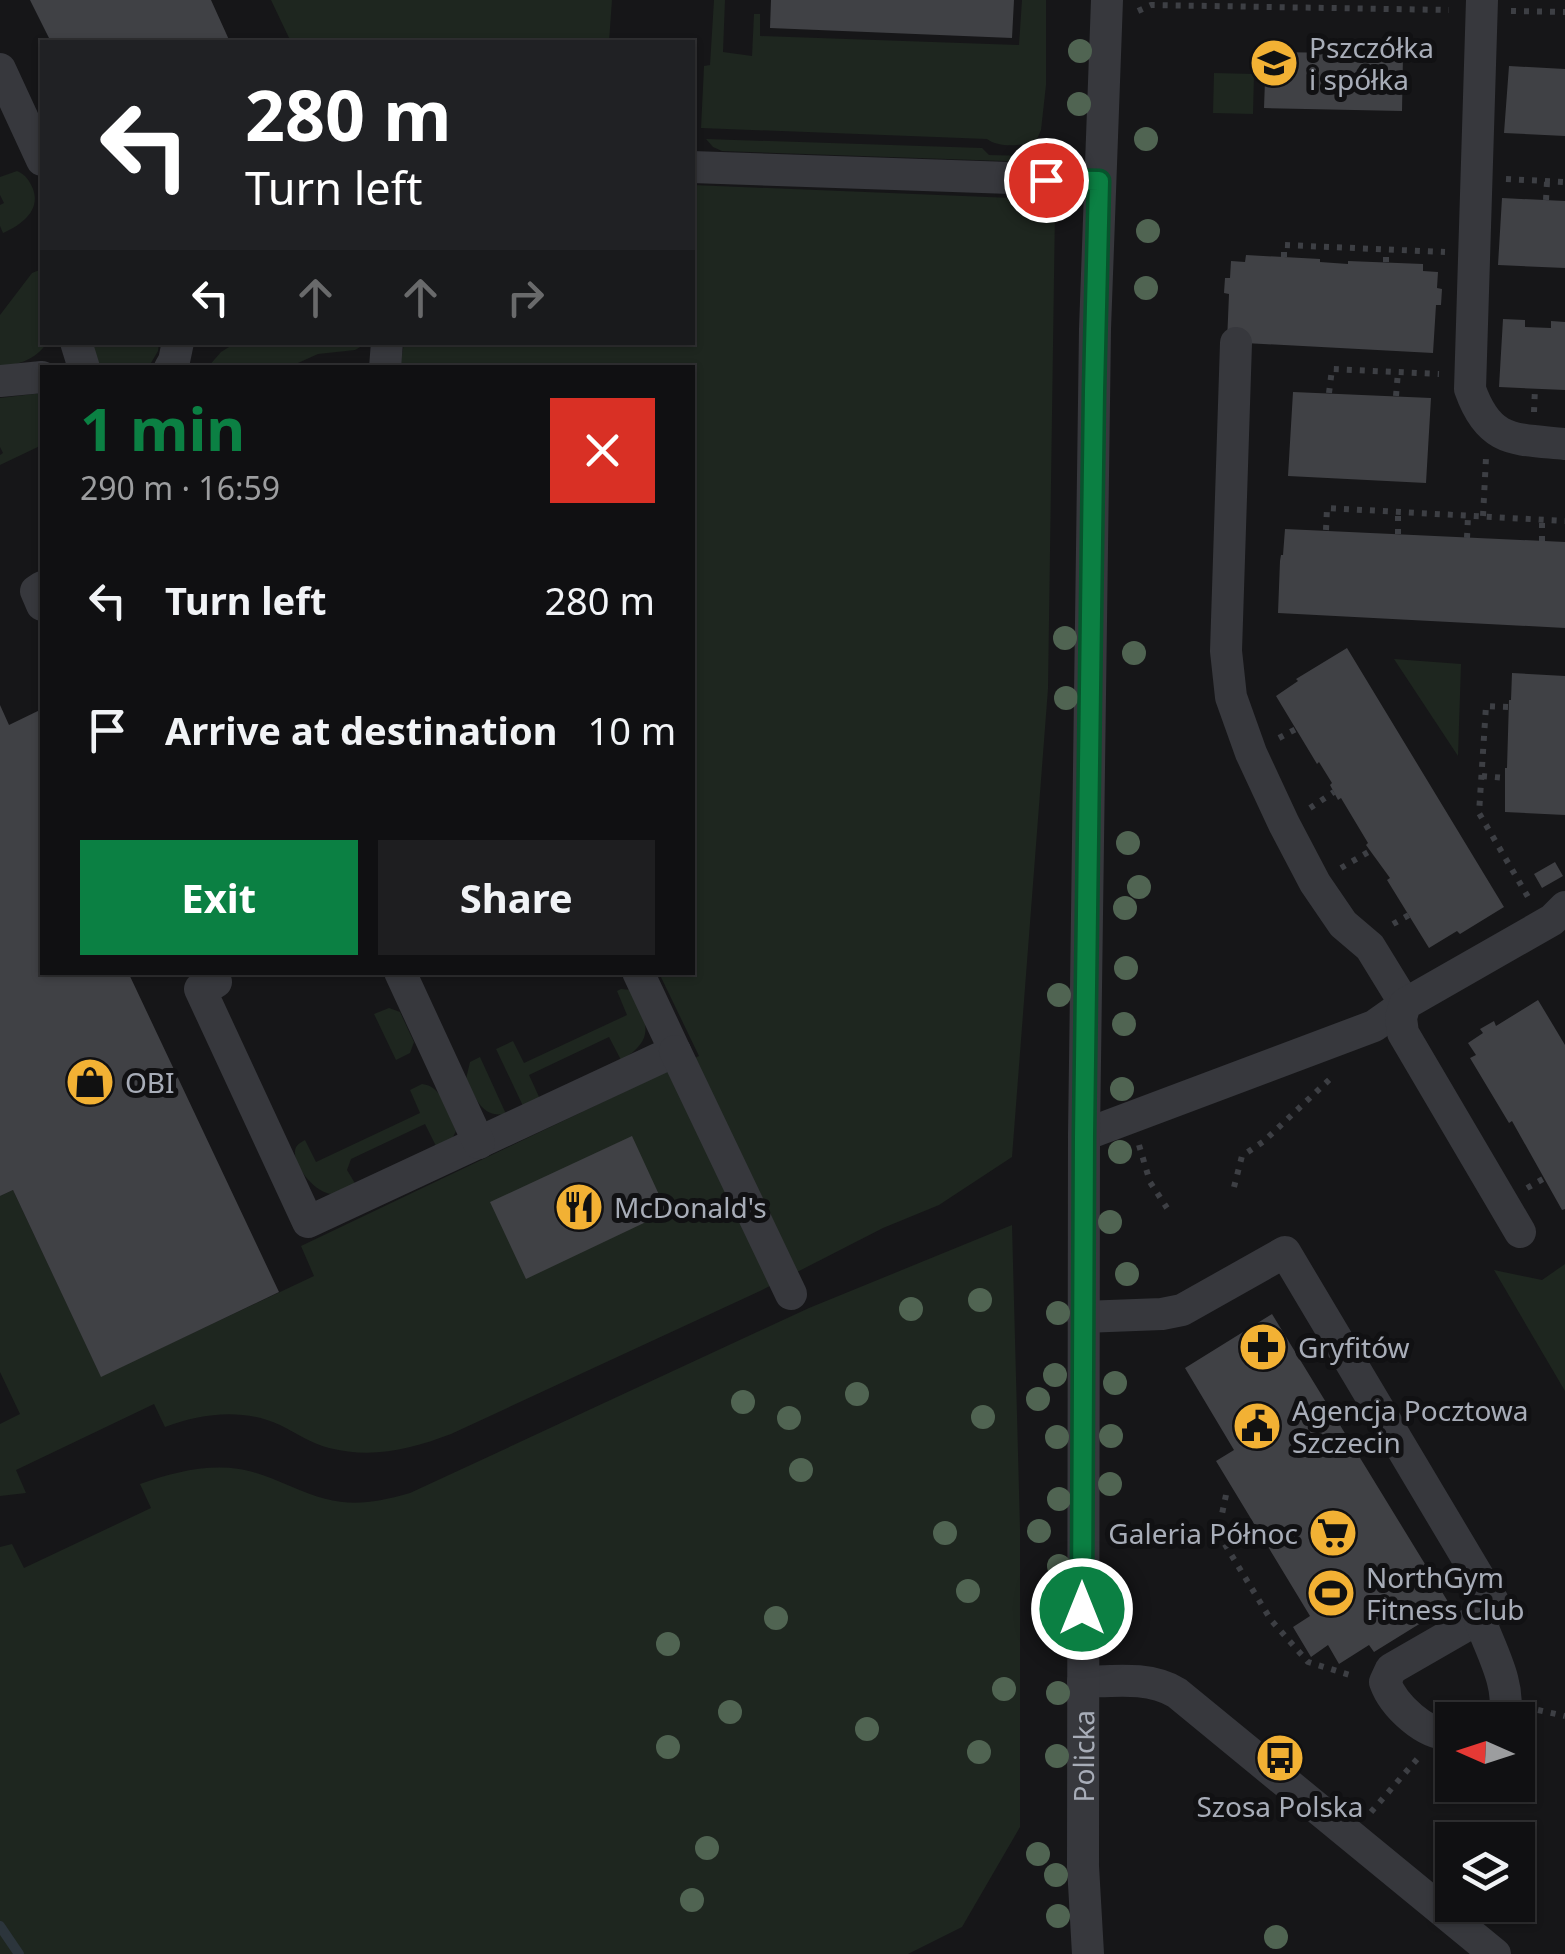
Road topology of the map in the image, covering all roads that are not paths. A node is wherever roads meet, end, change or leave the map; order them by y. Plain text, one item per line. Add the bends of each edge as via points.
1 (1482, 5) edge
2 (1121, 7) edge
3 (0, 69) edge
4 (40, 156) edge
5 (695, 167) edge
6 (1099, 181) junction
7 (1236, 343) dead end
8 (40, 376) edge
9 (0, 381) edge
10 (1565, 444) edge
11 (1554, 916) edge
12 (213, 975) edge
13 (401, 975) edge
14 (639, 975) edge
15 (1405, 1004) junction
16 (675, 1052) junction
17 (1084, 1136) junction
18 (479, 1142) junction
19 (1520, 1232) dead end
20 (791, 1294) dead end
21 (1083, 1317) junction
22 (1480, 1620) junction
23 (1082, 1682) junction
24 (1507, 1702) edge
25 (1435, 1731) edge
26 (1088, 1954) edge
27 (1495, 1954) edge

1 - 10 street via 1470,389 1492,429
2 - 6 street, Policka
3 - 4 street
5 - 6 street
6 - 17 street, Policka
7 - 15 street via 1226,650 1231,697 1315,883 1343,924 1370,947
8 - 9 street
11 - 15 street
12 - 18 street via 216,982 200,989 308,1222
13 - 18 street
14 - 16 street
15 - 17 street via 1374,1026
15 - 19 street via 1403,1033
16 - 18 street
16 - 20 street
17 - 21 street, Policka
21 - 22 street via 1182,1310 1286,1252 1497,1608
21 - 23 street, Policka
22 - 24 street
22 - 25 street via 1390,1669 1390,1696
23 - 26 street, Policka
23 - 27 street via 1168,1687

